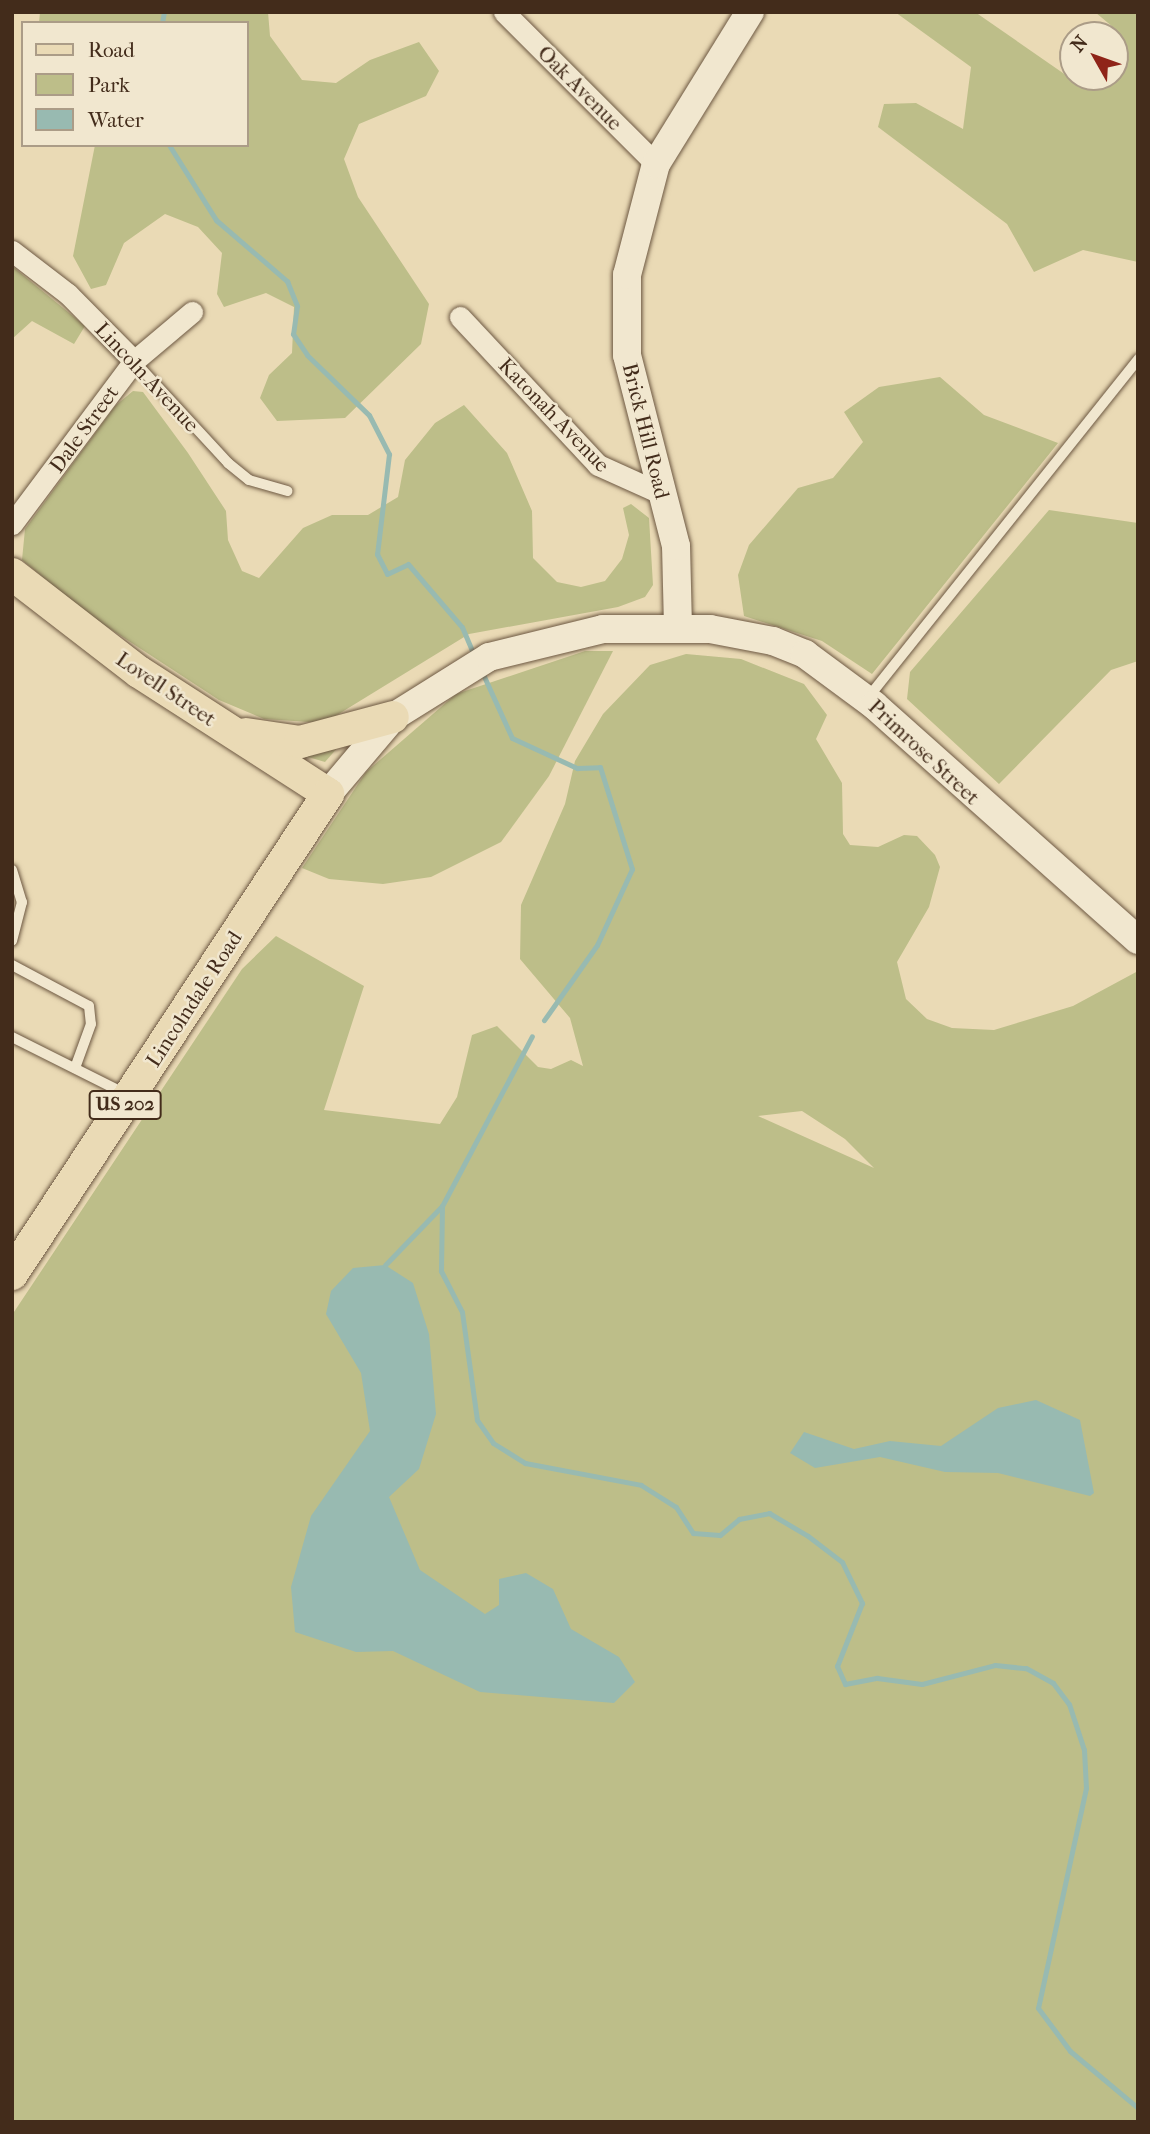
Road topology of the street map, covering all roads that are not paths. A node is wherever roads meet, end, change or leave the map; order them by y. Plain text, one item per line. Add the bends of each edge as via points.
1 (504, 12) edge
2 (750, 12) edge
3 (656, 164) junction
4 (12, 251) edge
5 (192, 312) dead end
6 (460, 317) dead end
7 (1138, 359) edge
8 (134, 361) junction
9 (287, 491) dead end
10 (660, 493) junction
11 (12, 524) edge
12 (12, 574) edge
13 (678, 628) junction
14 (867, 699) junction
15 (393, 717) junction
16 (217, 722) junction
17 (327, 794) junction
18 (12, 870) edge
19 (1138, 940) edge
20 (12, 941) edge
21 (12, 965) edge
22 (12, 1037) edge
23 (75, 1068) junction
24 (131, 1096) junction
25 (12, 1274) edge

1 - 3 street, Oak Avenue
2 - 3 main road, Brick Hill Road
3 - 10 main road, Brick Hill Road via 633,235 625,314 634,396
4 - 8 street, Lincoln Avenue via 68,294
5 - 8 street, Dale Street
6 - 10 street, Katonah Avenue via 598,465 616,478
7 - 14 lane
8 - 9 lane, Lincoln Avenue via 228,463 249,480
8 - 11 street, Dale Street
10 - 13 main road, Brick Hill Road via 676,546
12 - 16 main road, Lovell Street via 63,618
13 - 14 main road, Primrose Street via 773,641 806,654
13 - 15 main road, Primrose Street via 603,629 518,648 477,662
14 - 19 main road, Primrose Street
15 - 16 main road via 300,742 273,742
15 - 17 main road, Primrose Street
16 - 17 main road, Lovell Street
17 - 24 main road, Lincolndale Road / US 202
18 - 20 lane via 22,902
21 - 23 lane via 89,1006 91,1024
22 - 23 lane
23 - 24 lane
24 - 25 main road, Lincolndale Road / US 202

